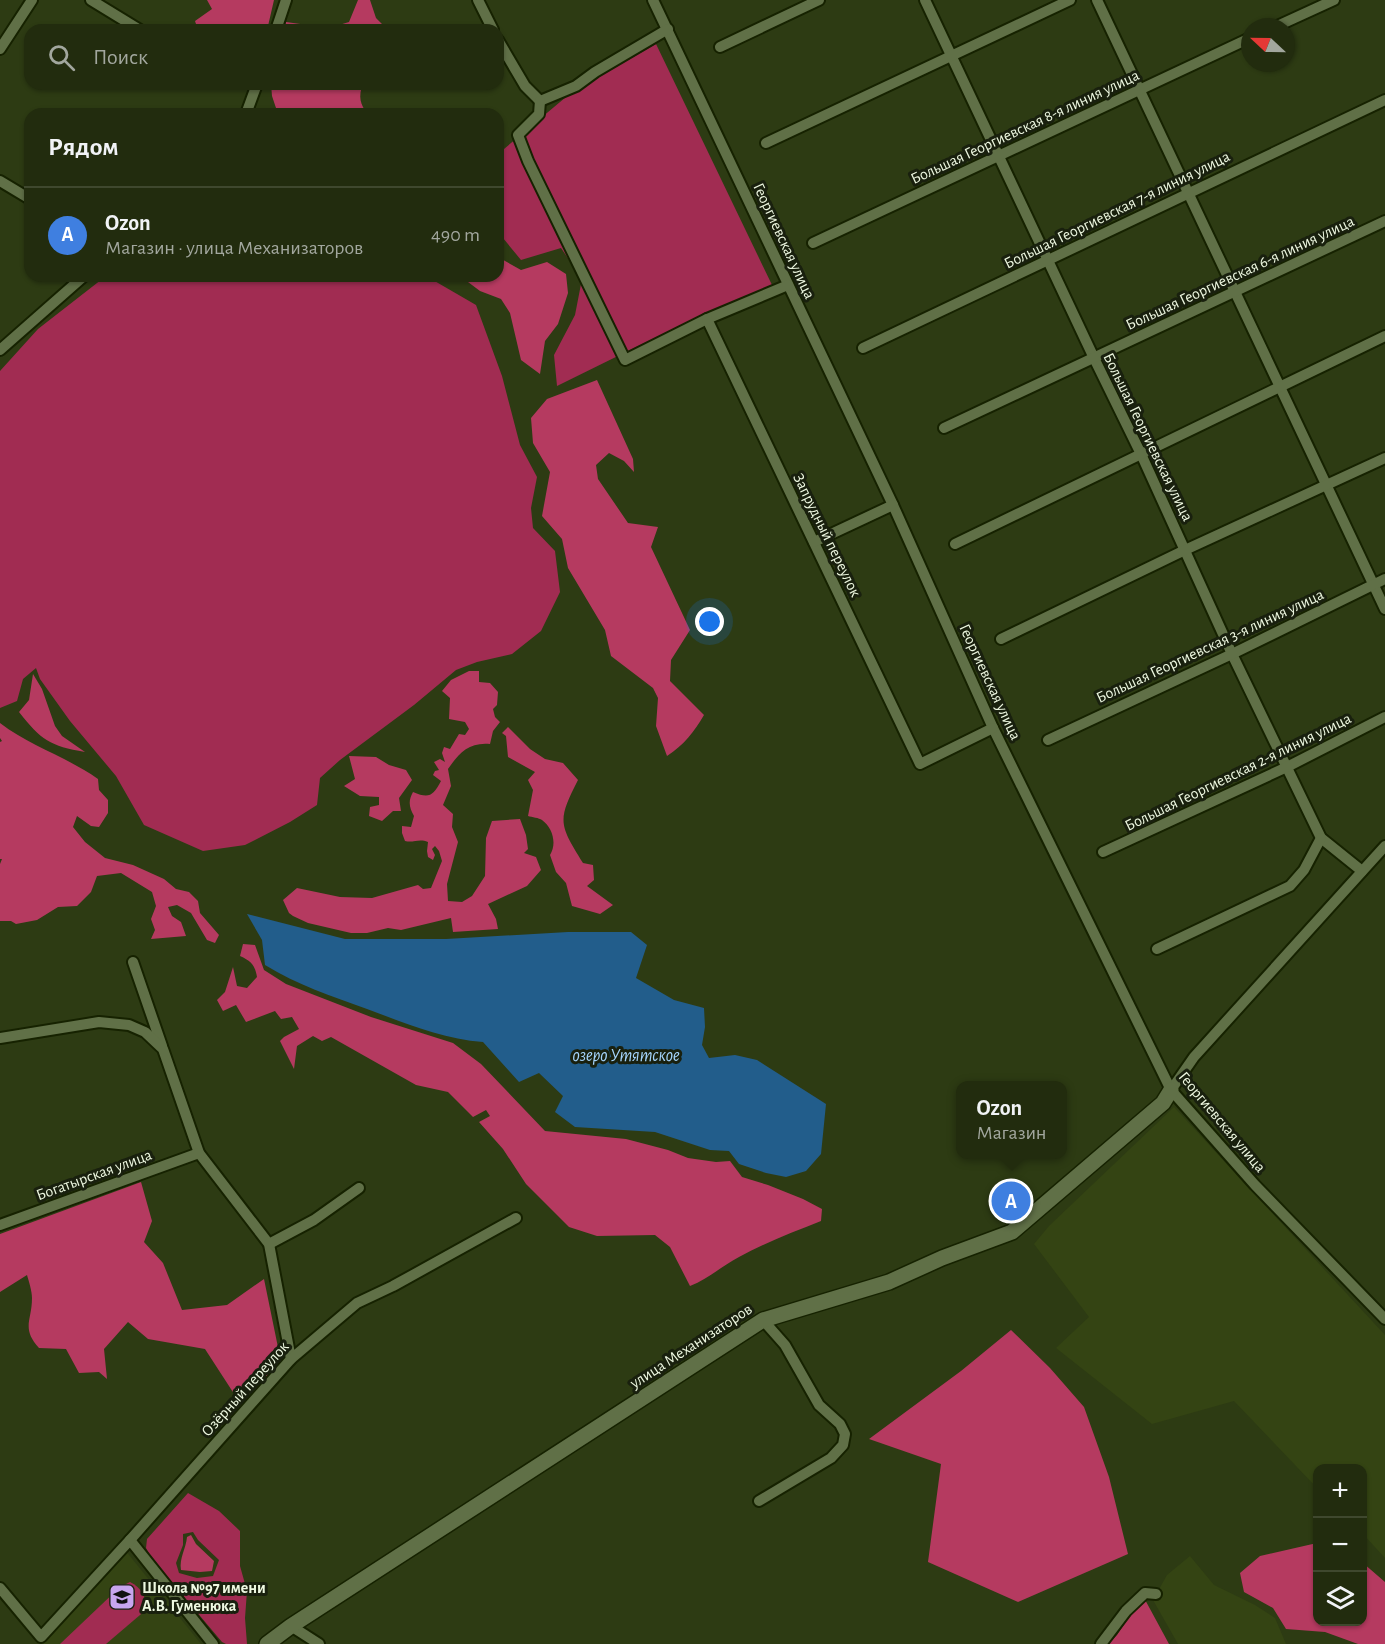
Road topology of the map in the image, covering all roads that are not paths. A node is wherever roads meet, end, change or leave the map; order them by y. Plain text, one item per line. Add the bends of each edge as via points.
1 (32, 0) edge
2 (91, 0) edge
3 (286, 0) edge
4 (478, 0) edge
5 (653, 0) edge
6 (819, 0) edge
7 (925, 0) edge
8 (1070, 0) edge
9 (1097, 0) edge
10 (1334, 0) edge
11 (1295, 18) edge
12 (130, 24) edge
13 (278, 24) edge
14 (490, 24) edge
15 (668, 29) junction
16 (1241, 43) edge
17 (720, 47) dead end
18 (0, 49) edge
19 (504, 50) edge
20 (953, 57) junction
21 (1139, 89) junction
22 (255, 90) edge
23 (1385, 100) edge
24 (540, 101) junction
25 (248, 108) edge
26 (765, 143) dead end
27 (999, 156) junction
28 (0, 181) edge
29 (1189, 192) junction
30 (24, 195) edge
31 (1385, 221) edge
32 (813, 243) dead end
33 (1049, 260) junction
34 (77, 282) edge
35 (788, 285) junction
36 (1235, 292) junction
37 (707, 318) junction
38 (1385, 336) edge
39 (862, 348) dead end
40 (0, 350) edge
41 (1094, 358) junction
42 (1281, 387) junction
43 (944, 428) dead end
44 (1141, 454) junction
45 (1385, 458) edge
46 (1327, 484) junction
47 (893, 505) junction
48 (814, 542) junction
49 (955, 544) dead end
50 (1185, 550) junction
51 (1385, 579) edge
52 (1374, 585) junction
53 (1385, 609) edge
54 (1001, 639) dead end
55 (1232, 654) junction
56 (1385, 717) edge
57 (993, 728) junction
58 (1048, 740) dead end
59 (1287, 767) junction
60 (1321, 838) junction
61 (1385, 846) edge
62 (1103, 852) dead end
63 (1362, 871) junction
64 (1157, 949) dead end
65 (133, 962) dead end
66 (0, 1038) edge
67 (164, 1049) junction
68 (1171, 1090) junction
69 (199, 1153) junction
70 (359, 1188) dead end
71 (516, 1218) dead end
72 (0, 1225) edge
73 (269, 1244) junction
74 (1385, 1319) edge
75 (763, 1320) junction
76 (291, 1359) junction
77 (759, 1501) dead end
78 (130, 1540) junction
79 (0, 1588) edge
80 (1156, 1594) dead end
81 (291, 1626) junction
82 (213, 1644) edge
83 (267, 1644) edge
84 (319, 1644) edge
85 (1101, 1644) edge

1 - 18 street
2 - 12 street
3 - 13 street
4 - 14 street
5 - 15 street, Георгиевская улица
6 - 17 street
7 - 20 street, Большая Георгиевская улица
8 - 20 street
9 - 21 street
10 - 11 street
15 - 24 street via 576,86
15 - 35 street, Георгиевская улица
16 - 21 street, Большая Георгиевская 8-я линия улица
19 - 24 street via 525,86
20 - 26 street
20 - 27 street, Большая Георгиевская улица
21 - 27 street, Большая Георгиевская 8-я линия улица
21 - 29 street
22 - 25 street
23 - 29 street, Большая Георгиевская 7-я линия улица
24 - 37 street via 539,114 518,135 625,360
27 - 32 street, Большая Георгиевская 8-я линия улица
27 - 33 street, Большая Георгиевская улица
28 - 30 street
29 - 33 street, Большая Георгиевская 7-я линия улица
29 - 36 street
31 - 36 street, Большая Георгиевская 6-я линия улица
33 - 39 street, Большая Георгиевская 7-я линия улица
33 - 41 street, Большая Георгиевская улица
34 - 40 street
35 - 37 street
35 - 47 street, Георгиевская улица
36 - 41 street, Большая Георгиевская 6-я линия улица
36 - 42 street
37 - 48 street, Запрудный переулок
38 - 42 street
41 - 43 street, Большая Георгиевская 6-я линия улица
41 - 44 street, Большая Георгиевская улица
42 - 44 street
42 - 46 street
44 - 49 street
44 - 50 street, Большая Георгиевская улица
45 - 46 street
46 - 50 street
46 - 52 street
47 - 48 street
47 - 57 street, Георгиевская улица
48 - 57 street, Запрудный переулок via 920,764
50 - 54 street
50 - 55 street, Большая Георгиевская улица
51 - 52 street, Большая Георгиевская 3-я линия улица
52 - 53 street
52 - 55 street, Большая Георгиевская 3-я линия улица
55 - 58 street, Большая Георгиевская 3-я линия улица
55 - 59 street, Большая Георгиевская улица
56 - 59 street, Большая Георгиевская 2-я линия улица
57 - 68 street, Георгиевская улица
59 - 60 street, Большая Георгиевская улица
59 - 62 street, Большая Георгиевская 2-я линия улица
60 - 63 street, Большая Георгиевская улица
60 - 64 street via 1304,870 1290,886
61 - 63 street
63 - 68 street via 1194,1057
65 - 67 street
66 - 67 street via 99,1022 129,1025 145,1032
67 - 69 street
68 - 74 street, Георгиевская улица
68 - 75 street, улица Механизаторов via 1163,1103 1012,1232 889,1281
69 - 72 street, Богатырская улица
69 - 73 street
70 - 73 street via 314,1220
71 - 76 street, Озёрный переулок via 357,1303
73 - 76 street
75 - 77 street via 785,1345 819,1405 845,1434 843,1445 831,1458
75 - 81 street, улица Механизаторов
76 - 78 street, Озёрный переулок
78 - 79 street, Озёрный переулок via 41,1636
78 - 82 street
80 - 85 street via 1145,1593
81 - 83 street, улица Механизаторов
81 - 84 street

